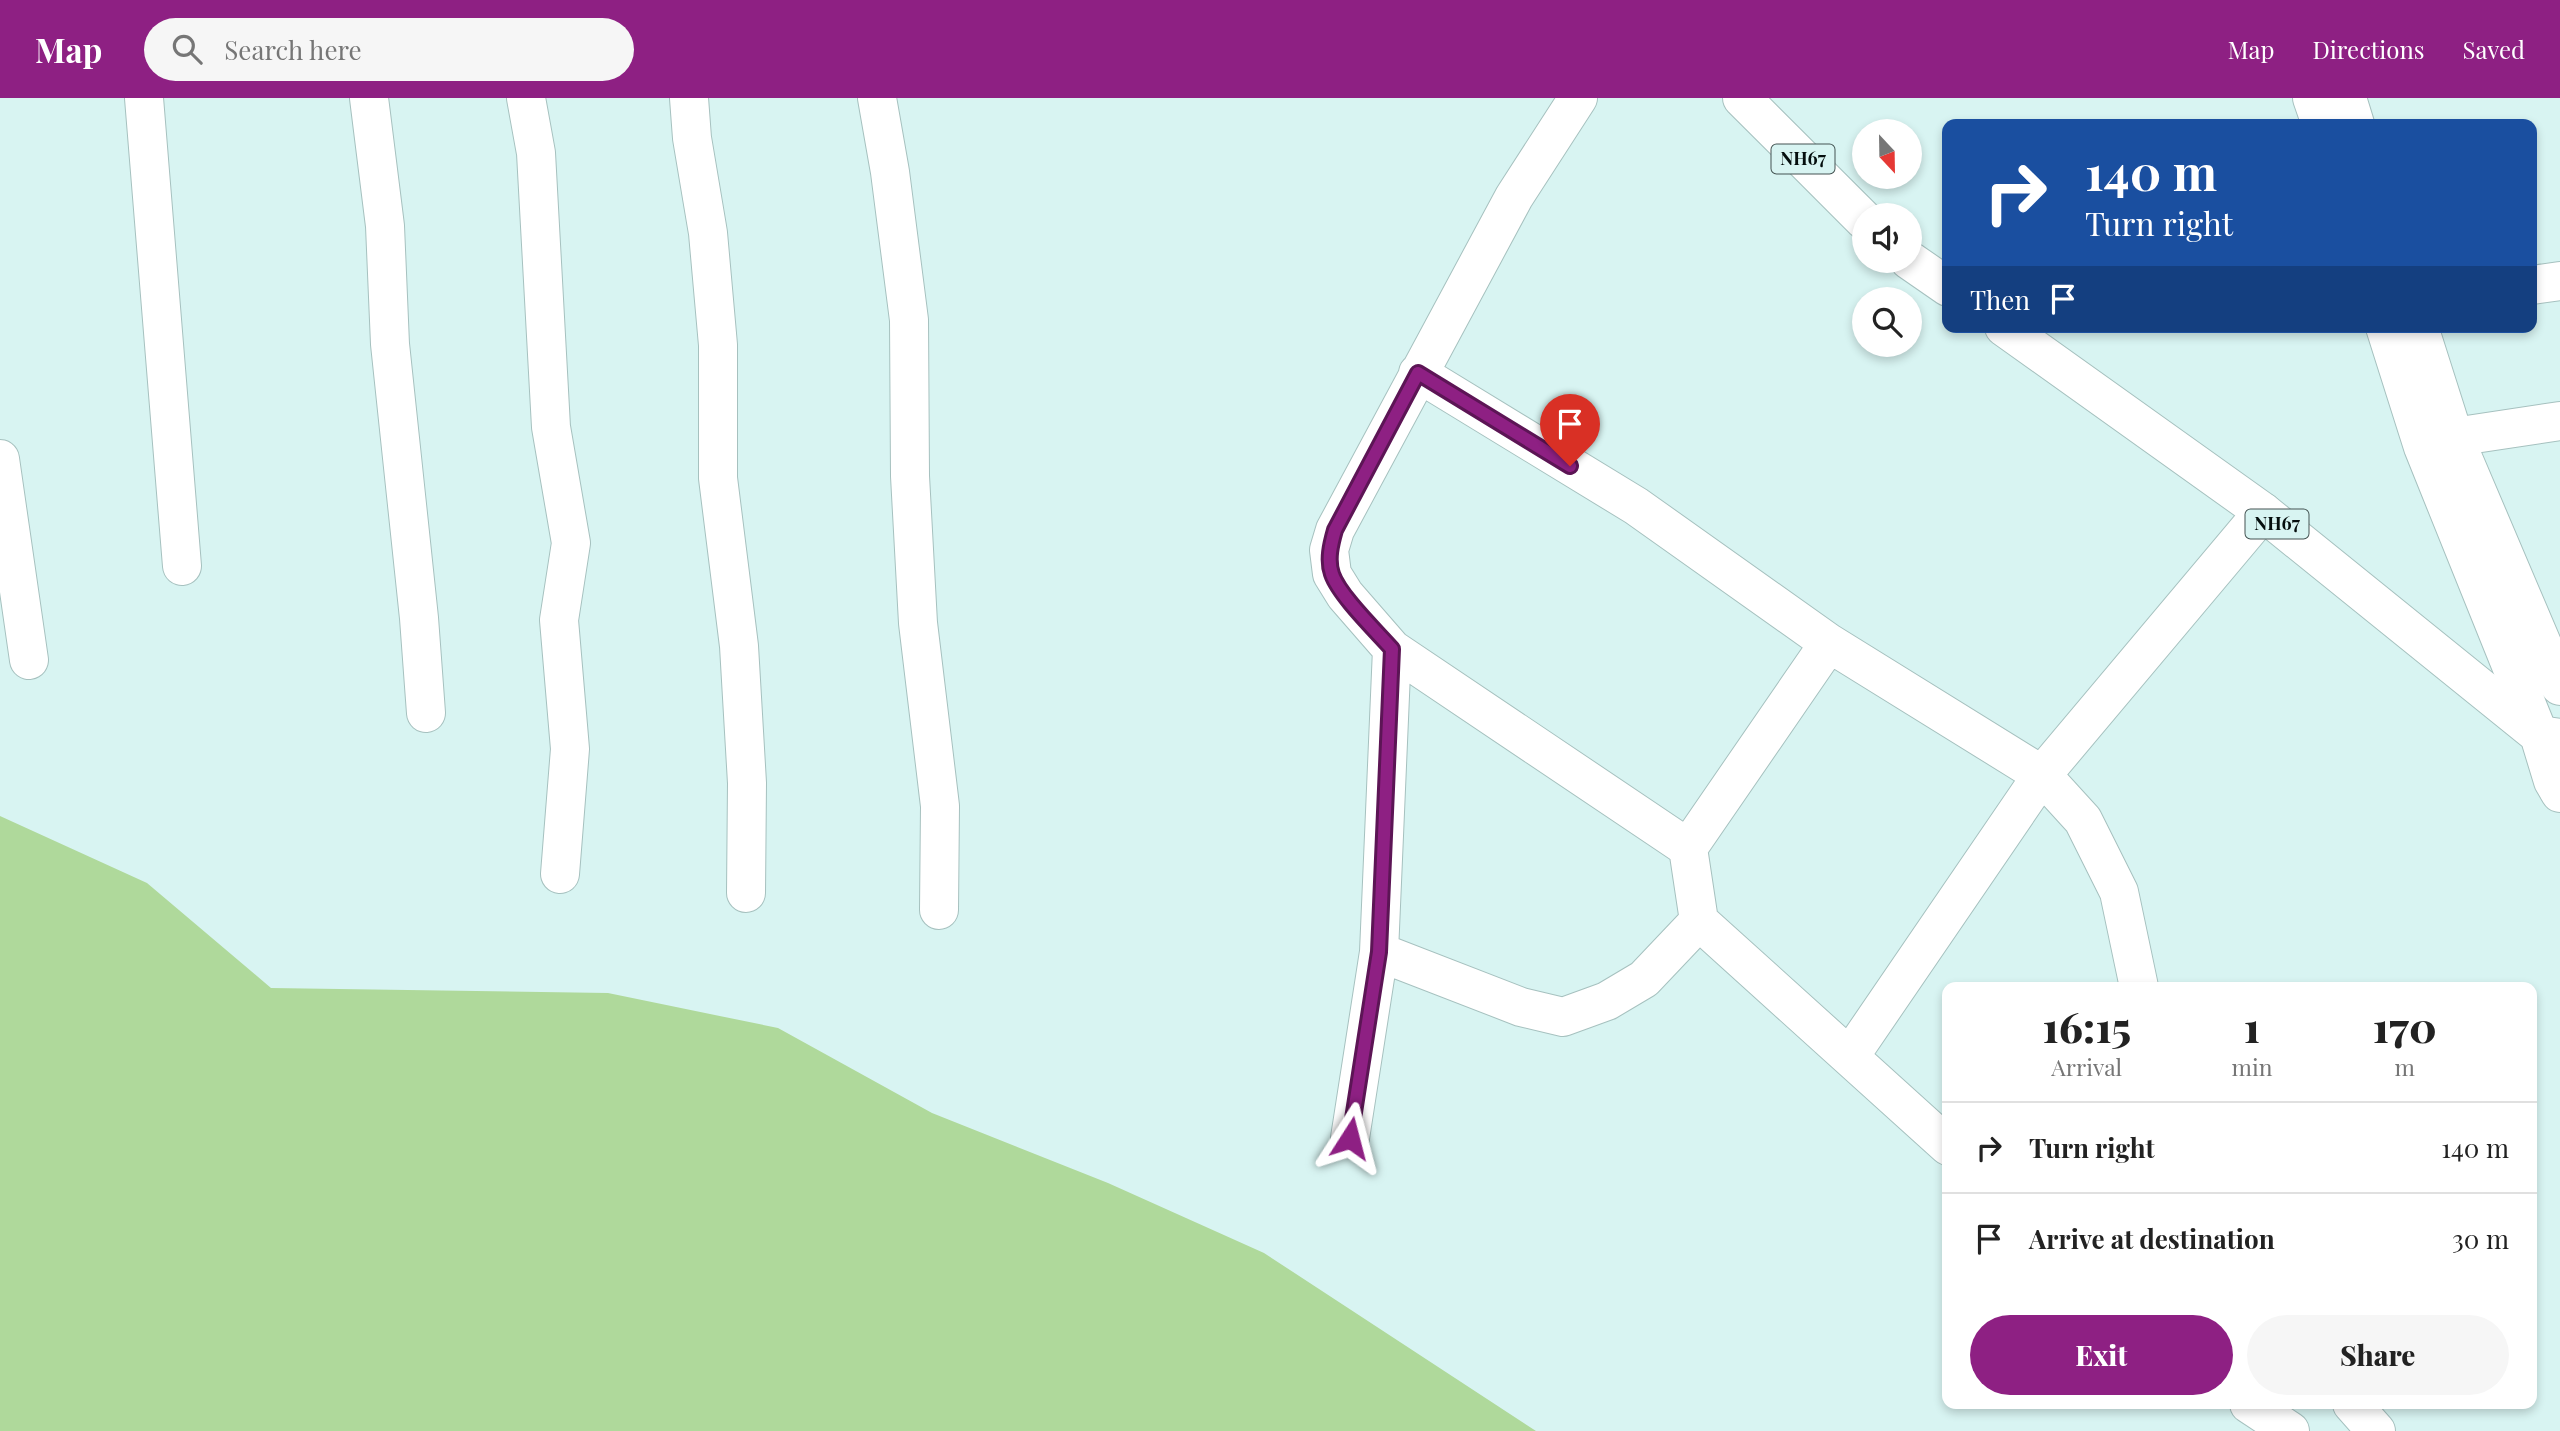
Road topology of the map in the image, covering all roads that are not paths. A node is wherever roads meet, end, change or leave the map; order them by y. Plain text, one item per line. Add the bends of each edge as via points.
1 (144, 98) edge
2 (369, 98) edge
3 (526, 98) edge
4 (689, 98) edge
5 (877, 98) edge
6 (1578, 98) edge
7 (1742, 98) edge
8 (2312, 98) edge
9 (2347, 98) edge
10 (2318, 119) edge
11 (2353, 119) edge
12 (1852, 208) edge
13 (1922, 269) edge
14 (2560, 281) edge
15 (1942, 283) edge
16 (2537, 284) edge
17 (2012, 333) edge
18 (2387, 333) edge
19 (2421, 333) edge
20 (1418, 373) junction
21 (2560, 421) edge
22 (2454, 437) junction
23 (0, 459) edge
24 (2263, 512) junction
25 (182, 566) dead end
26 (1829, 643) junction
27 (1392, 649) junction
28 (29, 660) dead end
29 (2560, 686) edge
30 (426, 713) dead end
31 (2549, 737) edge
32 (2042, 775) junction
33 (2560, 793) edge
34 (1688, 848) junction
35 (560, 874) dead end
36 (746, 893) dead end
37 (939, 910) dead end
38 (1699, 921) junction
39 (1379, 952) junction
40 (2138, 982) edge
41 (1850, 1056) junction
42 (1350, 1138) dead end
43 (1942, 1140) edge
44 (2257, 1409) edge
45 (2356, 1409) edge
46 (2290, 1431) edge
47 (2376, 1431) edge

1 - 25 main road
2 - 30 main road via 386,226 390,344
3 - 35 main road via 536,153 551,427 571,543 559,620 570,749
4 - 36 main road via 718,345 718,478 739,646 747,783
5 - 37 main road via 909,320 914,556 940,807
6 - 20 main road via 1514,197
7 - 12 main road, NH67
8 - 10 main road
9 - 11 main road
13 - 15 main road
14 - 16 main road
17 - 24 main road, NH67
18 - 31 main road via 2423,447
19 - 22 main road
20 - 26 main road via 1636,506
20 - 27 main road via 1335,530 1329,550 1332,574
21 - 22 main road
22 - 29 main road
23 - 28 main road
24 - 31 main road, NH67
24 - 32 main road
26 - 32 main road
26 - 34 main road
27 - 34 main road
27 - 39 main road
31 - 33 main road via 2553,781
32 - 40 main road via 2083,820 2119,892
32 - 41 main road
34 - 38 main road
38 - 39 main road via 1643,979 1607,1001 1563,1017 1521,1007
38 - 41 main road
39 - 42 main road
41 - 43 main road
44 - 46 main road
45 - 47 main road

